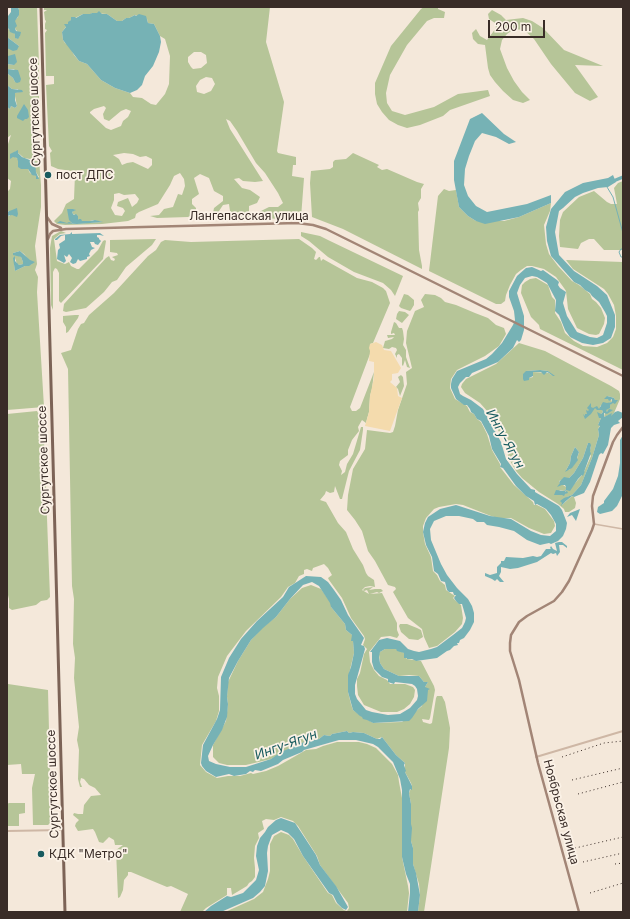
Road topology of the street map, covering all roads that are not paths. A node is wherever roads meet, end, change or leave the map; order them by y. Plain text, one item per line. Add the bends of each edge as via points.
1 (41, 7) edge
2 (47, 214) junction
3 (55, 227) junction
4 (47, 228) junction
5 (60, 229) junction
6 (66, 229) junction
7 (47, 250) junction
8 (623, 376) edge
9 (623, 427) edge
10 (594, 524) junction
11 (623, 529) edge
12 (623, 731) edge
13 (536, 757) junction
14 (63, 830) junction
15 (7, 831) edge
16 (65, 912) edge
17 (578, 912) edge

1 - 2 main road, Сургутское шоссе
2 - 3 main road
2 - 4 main road, Сургутское шоссе
3 - 4 main road
3 - 6 main road
4 - 5 main road
4 - 7 main road, Сургутское шоссе
5 - 6 main road
5 - 7 main road via 50,234
6 - 8 main road, Лангепасская улица via 308,224 326,229
7 - 14 main road, Сургутское шоссе
9 - 10 main road via 613,442 593,496
10 - 11 street
10 - 13 main road via 560,596 522,619 510,640 510,651
12 - 13 street, Ноябрьская улица
13 - 17 main road, Ноябрьская улица
14 - 15 street
14 - 16 main road, Сургутское шоссе

